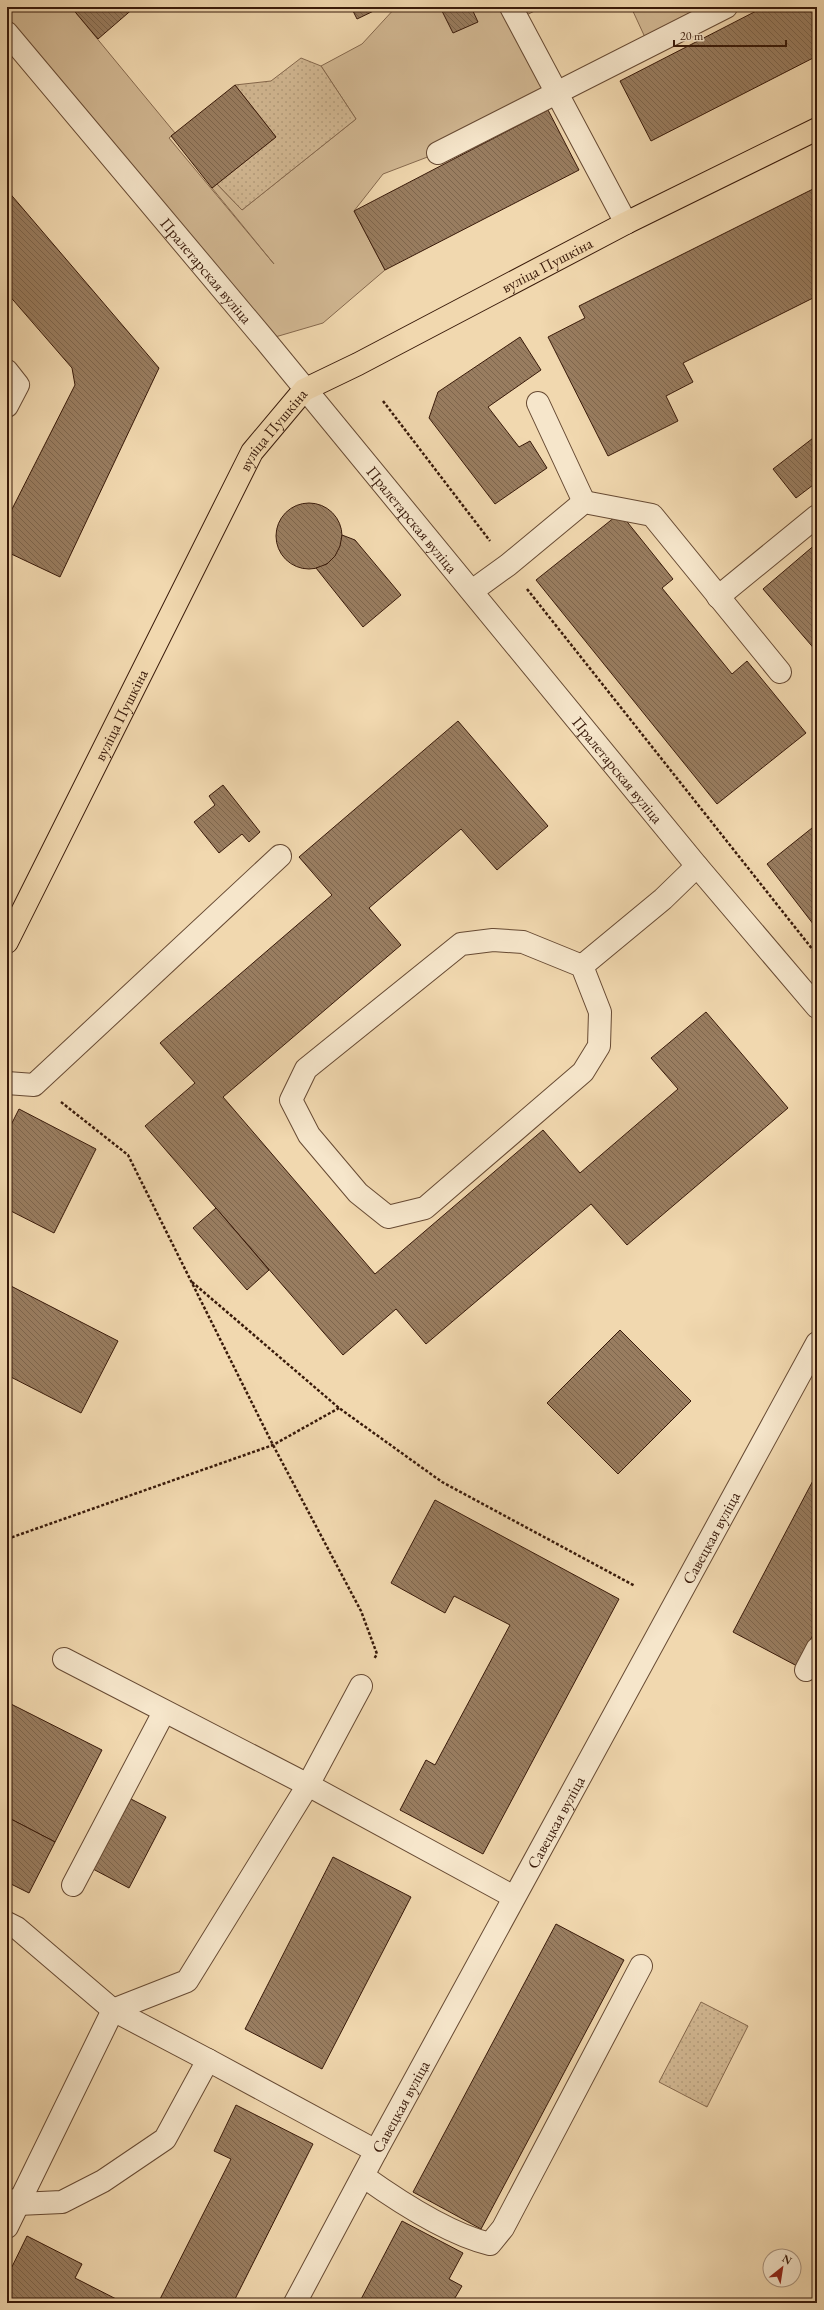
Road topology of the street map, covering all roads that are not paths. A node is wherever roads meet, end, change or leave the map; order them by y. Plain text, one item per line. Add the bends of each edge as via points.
1 (511, 7) edge
2 (726, 7) edge
3 (7, 33) edge
4 (557, 93) junction
5 (817, 129) edge
6 (438, 153) dead end
7 (626, 223) junction
8 (7, 371) edge
9 (304, 390) junction
10 (538, 403) dead end
11 (7, 406) edge
12 (584, 502) junction
13 (817, 516) edge
14 (472, 591) junction
15 (718, 597) junction
16 (780, 672) dead end
17 (280, 856) dead end
18 (697, 866) junction
19 (7, 942) edge
20 (582, 966) junction
21 (817, 1007) edge
22 (7, 1084) edge
23 (817, 1343) edge
24 (817, 1649) edge
25 (64, 1659) dead end
26 (806, 1670) dead end
27 (361, 1686) road end
28 (164, 1712) junction
29 (308, 1785) junction
30 (72, 1885) dead end
31 (514, 1897) junction
32 (7, 1923) edge
33 (642, 1966) dead end
34 (113, 2010) junction
35 (208, 2060) junction
36 (376, 2151) junction
37 (363, 2176) junction
38 (12, 2202) edge
39 (7, 2226) edge
40 (295, 2303) edge

1 - 4 street
2 - 4 street
3 - 9 street, Пралетарская вуліца
4 - 6 street
4 - 7 street
5 - 7 main road, вуліца Пушкіна
7 - 9 main road, вуліца Пушкіна
8 - 11 street via 18,385
9 - 14 street, Пралетарская вуліца
9 - 19 main road, вуліца Пушкіна via 252,452
10 - 12 street
12 - 14 street via 508,565
12 - 15 street via 652,515
13 - 15 street
14 - 18 street, Пралетарская вуліца
15 - 16 street
17 - 22 street via 34,1085
18 - 20 street via 663,899
18 - 21 street, Пралетарская вуліца
20 - 20 street via 523,942 493,940 462,944 306,1069 291,1100 309,1135 358,1192 388,1217 425,1208 583,1072 599,1046 600,1012
23 - 31 street, Савецкая вуліца
24 - 26 street
25 - 28 street
27 - 29 street
28 - 29 street
28 - 30 street
29 - 31 street
29 - 34 street via 187,1981
31 - 36 street, Савецкая вуліца
32 - 34 street via 17,1928
33 - 37 street via 503,2228 490,2244 473,2240 393,2198
34 - 35 street
34 - 38 street
35 - 36 street
35 - 38 street via 165,2139 103,2181 62,2202
36 - 37 street, Савецкая вуліца
37 - 40 street, Савецкая вуліца
38 - 39 street

